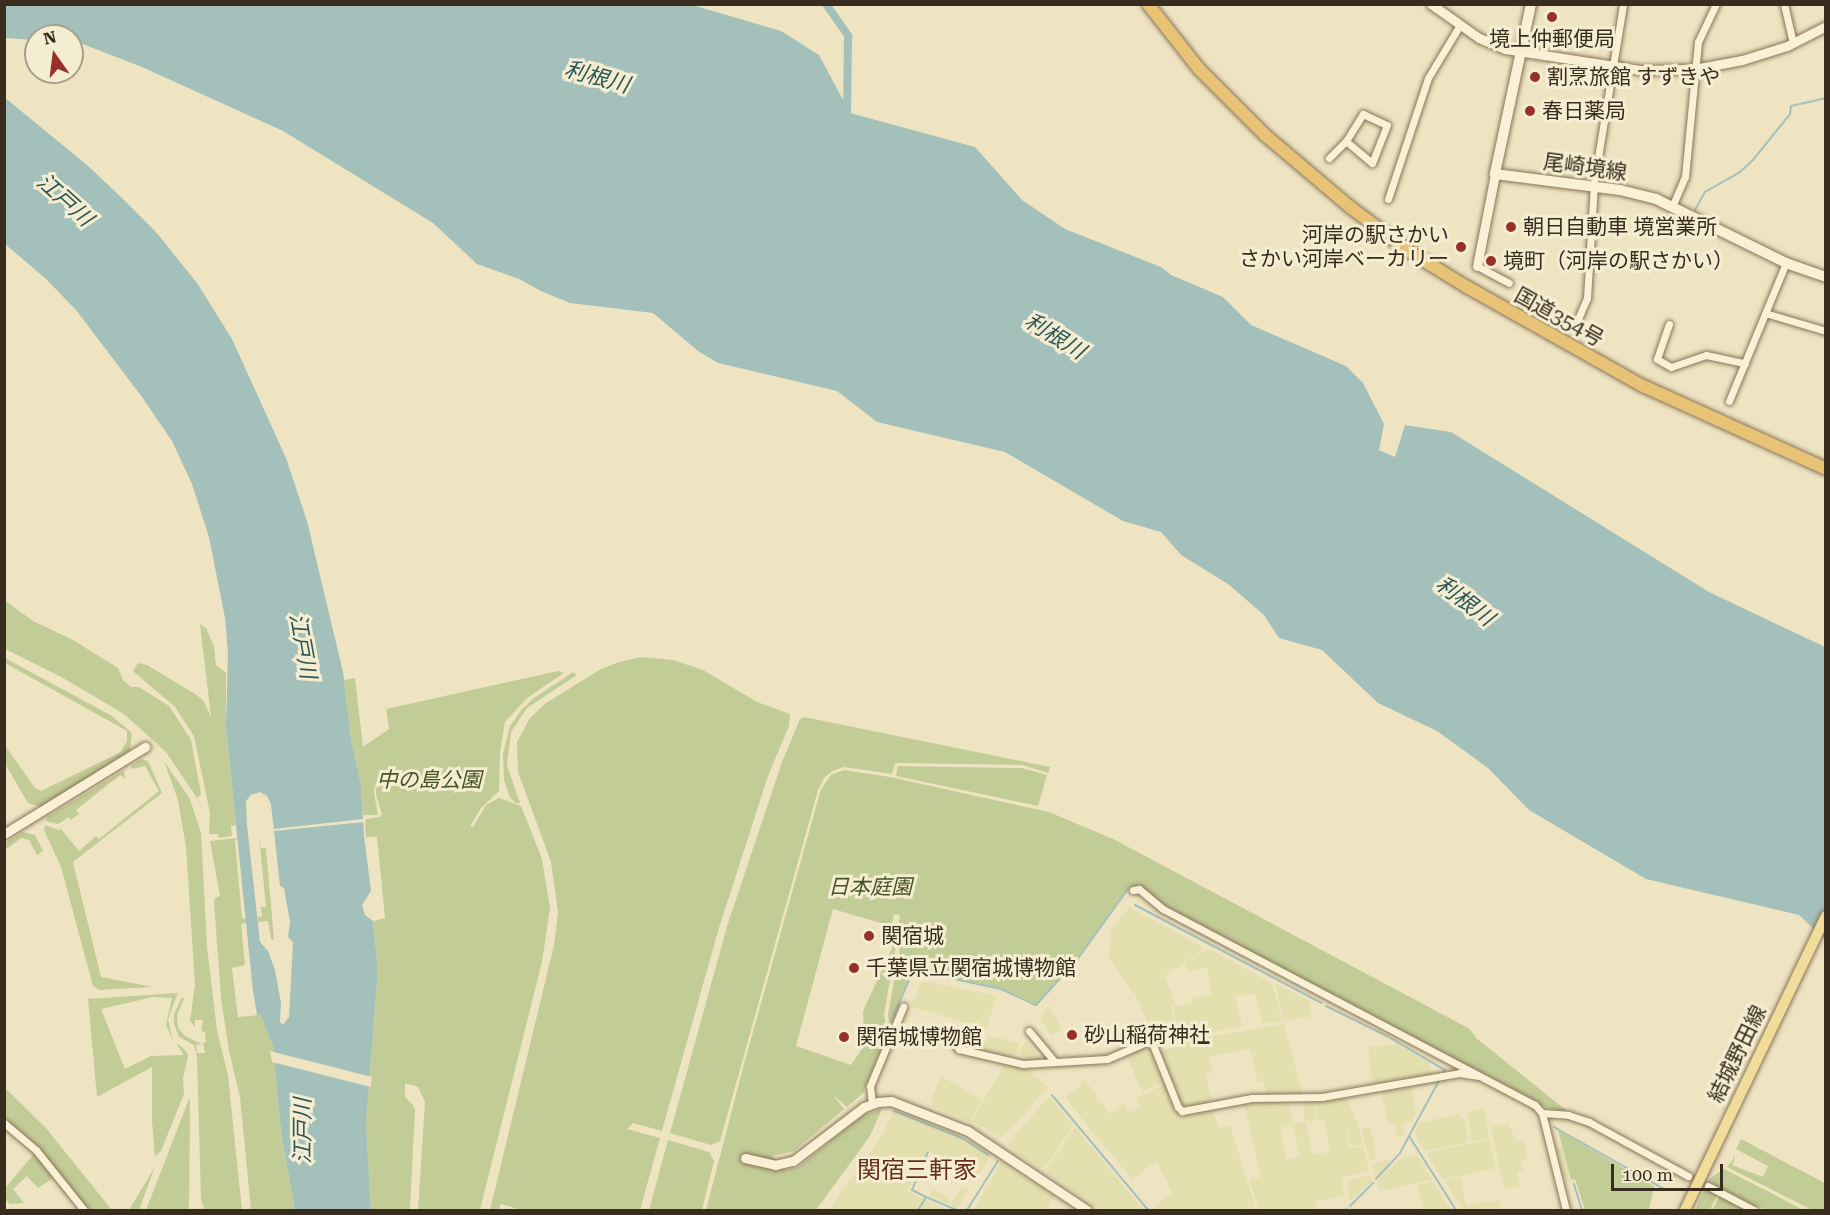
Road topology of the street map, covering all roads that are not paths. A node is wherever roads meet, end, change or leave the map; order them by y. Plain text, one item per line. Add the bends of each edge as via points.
1 (1148, 4) edge
2 (1431, 4) edge
3 (1531, 4) edge
4 (1623, 4) edge
5 (1716, 4) edge
6 (1784, 4) edge
7 (1460, 25) junction
8 (1826, 26) edge
9 (1793, 43) junction
10 (1521, 52) junction
11 (1612, 67) junction
12 (1694, 69) junction
13 (1346, 141) junction
14 (1329, 158) dead end
15 (1495, 174) junction
16 (1595, 187) junction
17 (1388, 199) dead end
18 (1672, 207) junction
19 (1786, 263) junction
20 (1477, 266) joint
21 (1826, 277) edge
22 (1509, 283) dead end
23 (1765, 313) junction
24 (1578, 319) dead end
25 (1669, 324) dead end
26 (1826, 331) edge
27 (1745, 363) junction
28 (1729, 401) dead end
29 (1826, 469) edge
30 (145, 747) dead end
31 (4, 834) edge
32 (1133, 890) dead end
33 (1826, 915) edge
34 (903, 1007) dead end
35 (1029, 1031) dead end
36 (949, 1037) dead end
37 (1055, 1062) junction
38 (1479, 1076) junction
39 (872, 1104) junction
40 (1542, 1113) junction
41 (4, 1123) edge
42 (745, 1158) dead end
43 (1688, 1176) dead end
44 (1708, 1186) dead end
45 (84, 1210) edge
46 (1087, 1210) edge
47 (1566, 1210) edge
48 (1686, 1210) edge
49 (1754, 1210) edge

1 - 29 highway, 国道354号 via 1199,69 1265,135 1410,252 1641,385
2 - 7 street
3 - 10 main road
4 - 11 street
5 - 12 street via 1698,42
6 - 9 street
7 - 10 street via 1489,44
7 - 17 street via 1428,78
8 - 9 street
9 - 12 street via 1742,60
10 - 11 street
10 - 15 main road
11 - 12 street
11 - 16 street
12 - 18 street via 1685,177
13 - 13 street via 1363,114 1387,125 1372,163
13 - 14 street
15 - 16 main road, 尾崎境線
15 - 20 street
16 - 18 main road, 尾崎境線 via 1633,193
16 - 24 street via 1587,298
18 - 19 main road, 尾崎境線
19 - 21 main road, 尾崎境線
19 - 23 street
20 - 22 street
23 - 26 street
23 - 27 street
25 - 27 street via 1657,359 1671,367 1706,355
27 - 28 street
30 - 31 street
32 - 38 street via 1139,889 1163,909
33 - 48 main road, 結城野田線
34 - 39 street via 870,1086
35 - 37 street
36 - 37 street via 959,1049 996,1059 1023,1064
37 - 38 street via 1107,1059 1151,1040 1182,1111 1252,1098 1336,1095 1448,1075
38 - 40 street via 1536,1105
39 - 42 street via 793,1161 775,1165
39 - 46 street via 891,1101 968,1131
40 - 43 street via 1589,1122
40 - 47 street
41 - 45 street via 36,1150
44 - 49 street

